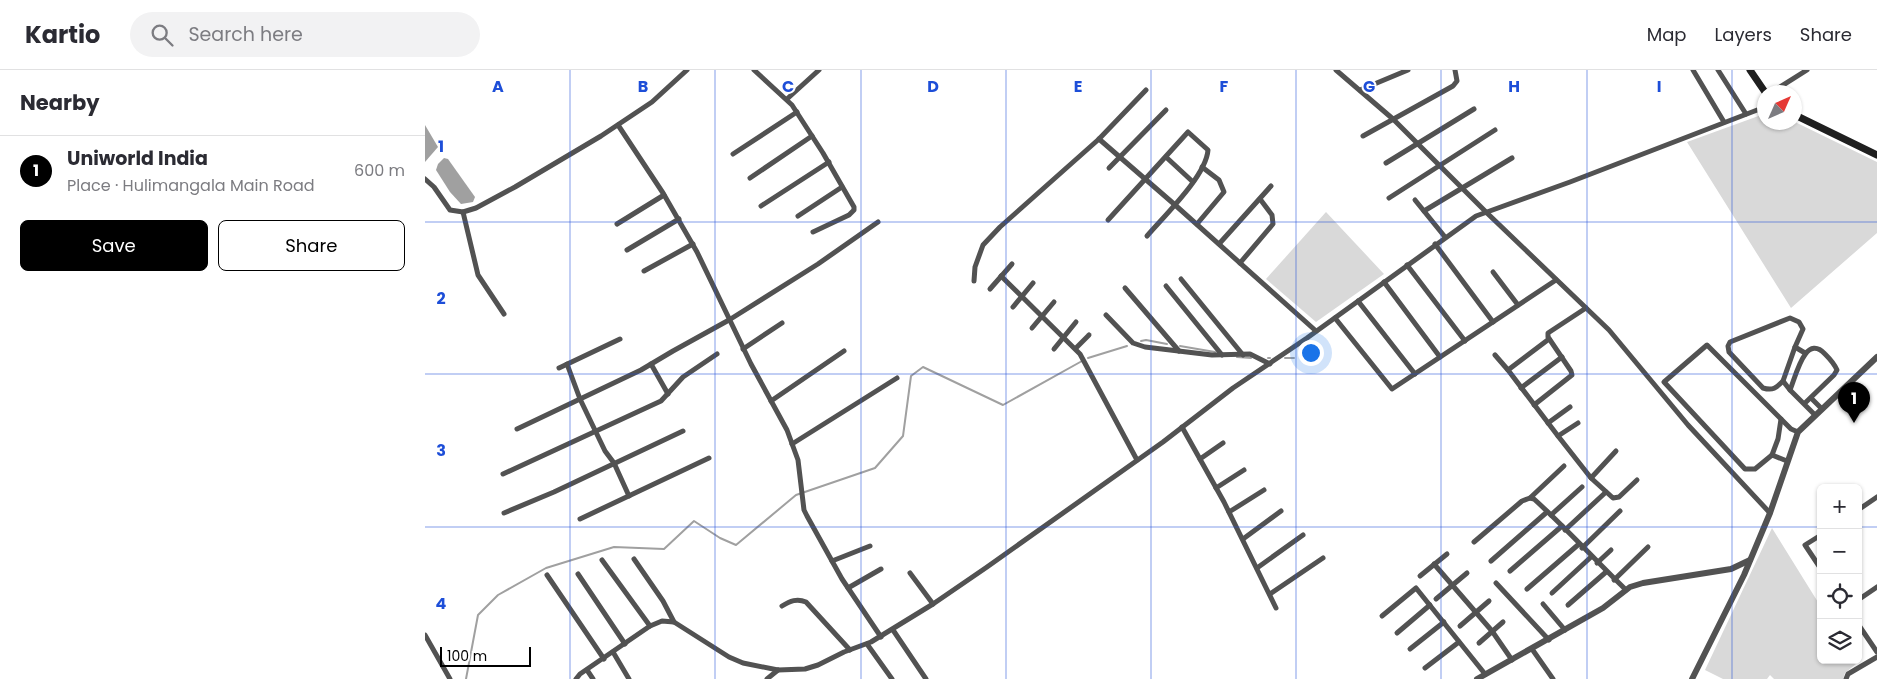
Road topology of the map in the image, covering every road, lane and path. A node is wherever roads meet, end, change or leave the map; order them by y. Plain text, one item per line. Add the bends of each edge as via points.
1 (687, 70) edge
2 (754, 70) edge
3 (819, 70) edge
4 (1336, 70) edge
5 (1408, 70) edge
6 (1455, 70) edge
7 (1693, 70) edge
8 (1718, 70) edge
9 (1750, 70) edge
10 (1807, 70) edge
11 (1760, 85) edge
12 (1783, 85) edge
13 (1146, 90) dead end
14 (1359, 90) junction
15 (787, 100) junction
16 (1474, 109) dead end
17 (1165, 110) dead end
18 (1757, 110) edge
19 (797, 112) junction
20 (1746, 114) junction
21 (1393, 118) junction
22 (1802, 118) edge
23 (1723, 122) junction
24 (618, 125) junction
25 (1495, 130) dead end
26 (812, 136) junction
27 (1363, 136) dead end
28 (1099, 139) junction
29 (1418, 144) junction
30 (733, 154) dead end
31 (1877, 155) edge
32 (1166, 157) junction
33 (1119, 158) junction
34 (1512, 158) dead end
35 (829, 162) junction
36 (1386, 163) dead end
37 (1439, 165) junction
38 (1203, 167) junction
39 (1109, 168) dead end
40 (750, 178) dead end
41 (425, 180) edge
42 (1145, 180) junction
43 (1193, 182) junction
44 (1271, 186) dead end
45 (842, 187) junction
46 (1462, 188) junction
47 (664, 195) junction
48 (1389, 198) dead end
49 (1260, 199) junction
50 (1415, 200) dead end
51 (1175, 204) junction
52 (761, 206) dead end
53 (1424, 211) junction
54 (463, 212) junction
55 (1487, 213) junction
56 (798, 216) dead end
57 (679, 220) junction
58 (1108, 220) dead end
59 (878, 222) dead end
60 (617, 224) dead end
61 (1197, 224) junction
62 (813, 232) dead end
63 (1147, 236) dead end
64 (1445, 237) junction
65 (693, 244) junction
66 (1219, 244) junction
67 (1435, 244) junction
68 (627, 250) dead end
69 (1240, 263) junction
70 (1012, 264) dead end
71 (1407, 265) junction
72 (644, 271) dead end
73 (1493, 272) dead end
74 (1001, 276) junction
75 (1181, 279) dead end
76 (1556, 280) junction
77 (974, 281) dead end
78 (1383, 282) junction
79 (1033, 283) dead end
80 (1166, 286) dead end
81 (1125, 288) dead end
82 (990, 289) dead end
83 (1022, 296) junction
84 (1358, 300) junction
85 (1054, 302) dead end
86 (1518, 306) junction
87 (1013, 307) dead end
88 (1586, 308) junction
89 (504, 314) dead end
90 (1042, 315) junction
91 (1106, 315) dead end
92 (1335, 318) junction
93 (729, 320) junction
94 (1076, 322) dead end
95 (1493, 322) junction
96 (782, 323) dead end
97 (1032, 328) dead end
98 (1316, 331) junction
99 (1089, 335) dead end
100 (1064, 336) junction
101 (619, 339) dead end
102 (1549, 339) junction
103 (1465, 341) junction
104 (1795, 347) junction
105 (1076, 348) junction
106 (743, 349) junction
107 (1054, 349) dead end
108 (844, 351) dead end
109 (1179, 351) junction
110 (717, 354) dead end
111 (1805, 354) junction
112 (1222, 355) junction
113 (1242, 355) junction
114 (1495, 355) dead end
115 (1440, 357) junction
116 (1562, 357) junction
117 (1877, 357) edge
118 (567, 364) junction
119 (651, 364) junction
120 (1270, 364) junction
121 (559, 368) dead end
122 (1508, 370) junction
123 (1415, 374) junction
124 (897, 378) dead end
125 (1783, 381) junction
126 (1521, 388) junction
127 (1790, 390) junction
128 (668, 394) junction
129 (1811, 398) junction
130 (580, 399) junction
131 (771, 401) junction
132 (1804, 404) junction
133 (1534, 405) junction
134 (1570, 407) dead end
135 (1822, 409) junction
136 (1815, 415) junction
137 (1781, 419) junction
138 (1548, 423) junction
139 (1578, 423) dead end
140 (1182, 427) junction
141 (517, 429) dead end
142 (683, 431) dead end
143 (596, 432) junction
144 (1798, 432) junction
145 (1558, 436) junction
146 (1223, 443) dead end
147 (792, 444) junction
148 (1615, 451) dead end
149 (1772, 455) junction
150 (709, 458) dead end
151 (1200, 458) junction
152 (1137, 460) junction
153 (1787, 461) junction
154 (614, 462) junction
155 (1565, 466) dead end
156 (1244, 470) dead end
157 (503, 474) dead end
158 (1591, 478) junction
159 (1637, 480) dead end
160 (1582, 487) dead end
161 (1217, 488) junction
162 (1264, 490) dead end
163 (1606, 492) junction
164 (629, 496) junction
165 (1877, 497) edge
166 (1530, 498) junction
167 (1862, 507) edge
168 (1281, 511) dead end
169 (1620, 511) dead end
170 (1229, 512) junction
171 (504, 513) dead end
172 (1549, 513) junction
173 (1770, 513) junction
174 (580, 519) dead end
175 (1563, 528) junction
176 (1303, 535) dead end
177 (1817, 538) edge
178 (1243, 539) junction
179 (1474, 542) dead end
180 (870, 546) dead end
181 (1580, 546) junction
182 (1648, 547) dead end
183 (1611, 550) dead end
184 (1447, 554) dead end
185 (1591, 557) junction
186 (1323, 558) dead end
187 (635, 559) dead end
188 (602, 560) dead end
189 (1750, 560) junction
190 (832, 561) junction
191 (1491, 561) dead end
192 (1817, 562) edge
193 (1597, 563) junction
194 (1434, 564) junction
195 (1257, 568) junction
196 (881, 569) dead end
197 (1510, 571) dead end
198 (1606, 572) junction
199 (910, 573) dead end
200 (1467, 573) dead end
201 (578, 574) dead end
202 (547, 575) dead end
203 (1420, 576) dead end
204 (1614, 580) junction
205 (1496, 583) dead end
206 (1452, 585) junction
207 (848, 588) junction
208 (1527, 588) dead end
209 (1877, 588) edge
210 (1626, 590) junction
211 (1552, 593) dead end
212 (1270, 594) junction
213 (1862, 597) edge
214 (1436, 599) dead end
215 (1489, 601) dead end
216 (933, 604) junction
217 (1543, 604) dead end
218 (1430, 605) junction
219 (1568, 605) dead end
220 (782, 606) dead end
221 (1276, 608) dead end
222 (1476, 612) junction
223 (1382, 616) dead end
224 (674, 622) junction
225 (1444, 622) junction
226 (1503, 622) dead end
227 (651, 626) junction
228 (1460, 626) dead end
229 (893, 630) junction
230 (1565, 630) junction
231 (1862, 630) edge
232 (1492, 631) junction
233 (1397, 633) dead end
234 (425, 635) edge
235 (881, 637) junction
236 (1549, 640) junction
237 (1459, 642) junction
238 (1479, 643) dead end
239 (625, 644) junction
240 (867, 644) junction
241 (1410, 648) dead end
242 (1532, 649) junction
243 (850, 650) junction
244 (613, 652) junction
245 (1877, 652) edge
246 (1877, 656) edge
247 (604, 659) junction
248 (1512, 660) junction
249 (1425, 668) dead end
250 (587, 670) junction
251 (778, 670) junction
252 (1485, 674) junction
253 (1847, 677) edge
254 (451, 679) edge
255 (577, 679) edge
256 (593, 679) edge
257 (629, 679) edge
258 (767, 679) edge
259 (892, 679) edge
260 (926, 679) edge
261 (1477, 679) edge
262 (1553, 679) edge
263 (1692, 679) edge

1 - 24 street via 652,102
2 - 15 street
3 - 15 street
4 - 14 street
5 - 14 street
6 - 21 street via 1457,81 1453,86
7 - 23 street
8 - 20 street
9 - 11 main road
10 - 12 street
13 - 28 street
14 - 21 street
15 - 19 street
16 - 29 street
17 - 33 street
18 - 20 street
19 - 26 street
19 - 30 street
20 - 23 street
21 - 27 street
21 - 29 street
22 - 31 main road
23 - 55 street
24 - 47 street
24 - 54 street via 488,203
25 - 37 street
26 - 35 street
26 - 40 street
28 - 33 street
28 - 77 street via 983,245
29 - 36 street
29 - 37 street
32 - 38 street via 1187,132 1208,150
32 - 42 street
32 - 43 street
33 - 39 street
33 - 42 street
34 - 46 street
35 - 45 street
35 - 52 street
37 - 46 street
37 - 48 street
38 - 43 street
38 - 61 street via 1219,180 1223,192
41 - 54 street via 434,187 449,210
42 - 51 street
42 - 58 street
43 - 51 street
44 - 49 street
45 - 56 street
45 - 62 street via 854,210
46 - 53 street
46 - 55 street
47 - 57 street
47 - 60 street
49 - 66 street
49 - 69 street via 1272,215 1273,224
50 - 53 street
51 - 61 street
51 - 63 street
53 - 64 street
54 - 89 street via 478,275
55 - 64 street via 1476,216
55 - 76 street
57 - 65 street
57 - 68 street
59 - 93 street
61 - 66 street
64 - 67 street
65 - 72 street
65 - 93 street
66 - 69 street
67 - 71 street
67 - 95 street
69 - 98 street
70 - 74 street
71 - 78 street
71 - 103 street
73 - 86 street
74 - 82 street
74 - 83 street
75 - 113 street
76 - 86 street
76 - 88 street
78 - 84 street
78 - 115 street
79 - 83 street
80 - 112 street
81 - 109 street
83 - 87 street
83 - 90 street
84 - 92 street
84 - 123 street
85 - 90 street
86 - 95 street
88 - 102 street via 1549,331
88 - 173 street via 1609,330 1688,426
90 - 97 street
90 - 100 street
91 - 109 street via 1133,344
92 - 98 street
92 - 123 street via 1392,389
93 - 106 street
93 - 119 street
94 - 100 street
95 - 103 street
96 - 106 street
98 - 120 street
99 - 105 street
100 - 105 street
100 - 107 street
101 - 118 street
102 - 116 street
102 - 122 street
103 - 115 street
104 - 111 street
104 - 125 street
104 - 125 street via 1803,330 1799,322 1790,318 1730,342 1728,346 1729,352 1763,388 1770,390
105 - 152 street
106 - 131 street
108 - 131 street
109 - 112 street
110 - 128 street via 683,377
111 - 127 street
111 - 129 street via 1816,347 1835,364 1837,370
112 - 113 street
113 - 120 street via 1255,355
114 - 122 street
115 - 123 street
116 - 126 street
116 - 133 street via 1572,375
117 - 135 street
118 - 121 street
118 - 130 street
119 - 128 street
119 - 130 street
120 - 140 street
122 - 126 street
124 - 147 street
125 - 127 street
126 - 133 street
127 - 132 street
128 - 143 street via 646,409
129 - 132 street
129 - 135 street
130 - 141 street
130 - 143 street
131 - 147 street
132 - 136 street
133 - 138 street
134 - 138 street
135 - 136 street
136 - 144 street
137 - 144 street
137 - 149 street
137 - 149 street via 1707,345 1664,382 1745,469 1755,470
138 - 145 street
139 - 145 street
140 - 151 street
140 - 152 street
142 - 154 street
143 - 154 street
143 - 157 street
144 - 153 street
145 - 158 street
146 - 151 street
147 - 190 street via 807,516
148 - 158 street
149 - 153 street
150 - 164 street
151 - 161 street
152 - 216 street
153 - 173 street
154 - 164 street
154 - 171 street
155 - 166 street
156 - 161 street
158 - 163 street
159 - 163 street via 1617,498
160 - 172 street
161 - 170 street
162 - 170 street
163 - 175 street
164 - 174 street
165 - 167 street
166 - 172 street
166 - 179 street via 1522,501
168 - 178 street
169 - 181 street
170 - 178 street
172 - 175 street
172 - 191 street
173 - 189 street
175 - 181 street
175 - 197 street
176 - 195 street
177 - 192 street via 1805,545
178 - 195 street
180 - 190 street
181 - 185 street
181 - 208 street
182 - 204 street
183 - 193 street
184 - 194 street
185 - 193 street
185 - 211 street
186 - 212 street
187 - 224 street
188 - 227 street
189 - 210 street via 1731,569 1643,583
189 - 263 street
190 - 207 street
193 - 198 street
194 - 203 street
194 - 206 street
195 - 212 street
196 - 207 street
198 - 204 street
198 - 219 street
199 - 216 street
200 - 206 street
201 - 239 street
202 - 247 street
204 - 210 street
205 - 236 street
206 - 214 street
206 - 222 street
207 - 235 street
209 - 213 street
210 - 230 street
212 - 221 street
215 - 222 street
216 - 229 street
217 - 230 street
218 - 223 street via 1416,588
218 - 225 street
218 - 233 street
220 - 243 street via 792,600 806,602
222 - 228 street
222 - 232 street
224 - 227 street
224 - 251 street via 729,657
225 - 237 street
225 - 241 street
226 - 232 street
227 - 239 street
229 - 235 street
229 - 260 street
230 - 236 street
231 - 245 street
232 - 238 street
232 - 248 street
234 - 254 street
235 - 240 street
236 - 242 street
237 - 249 street
237 - 252 street
239 - 244 street
240 - 243 street
240 - 259 street
242 - 248 street
242 - 262 street
243 - 251 street via 805,669
244 - 247 street
244 - 257 street
246 - 253 street
247 - 250 street
248 - 252 street
250 - 255 street
250 - 256 street
251 - 258 street
252 - 261 street

